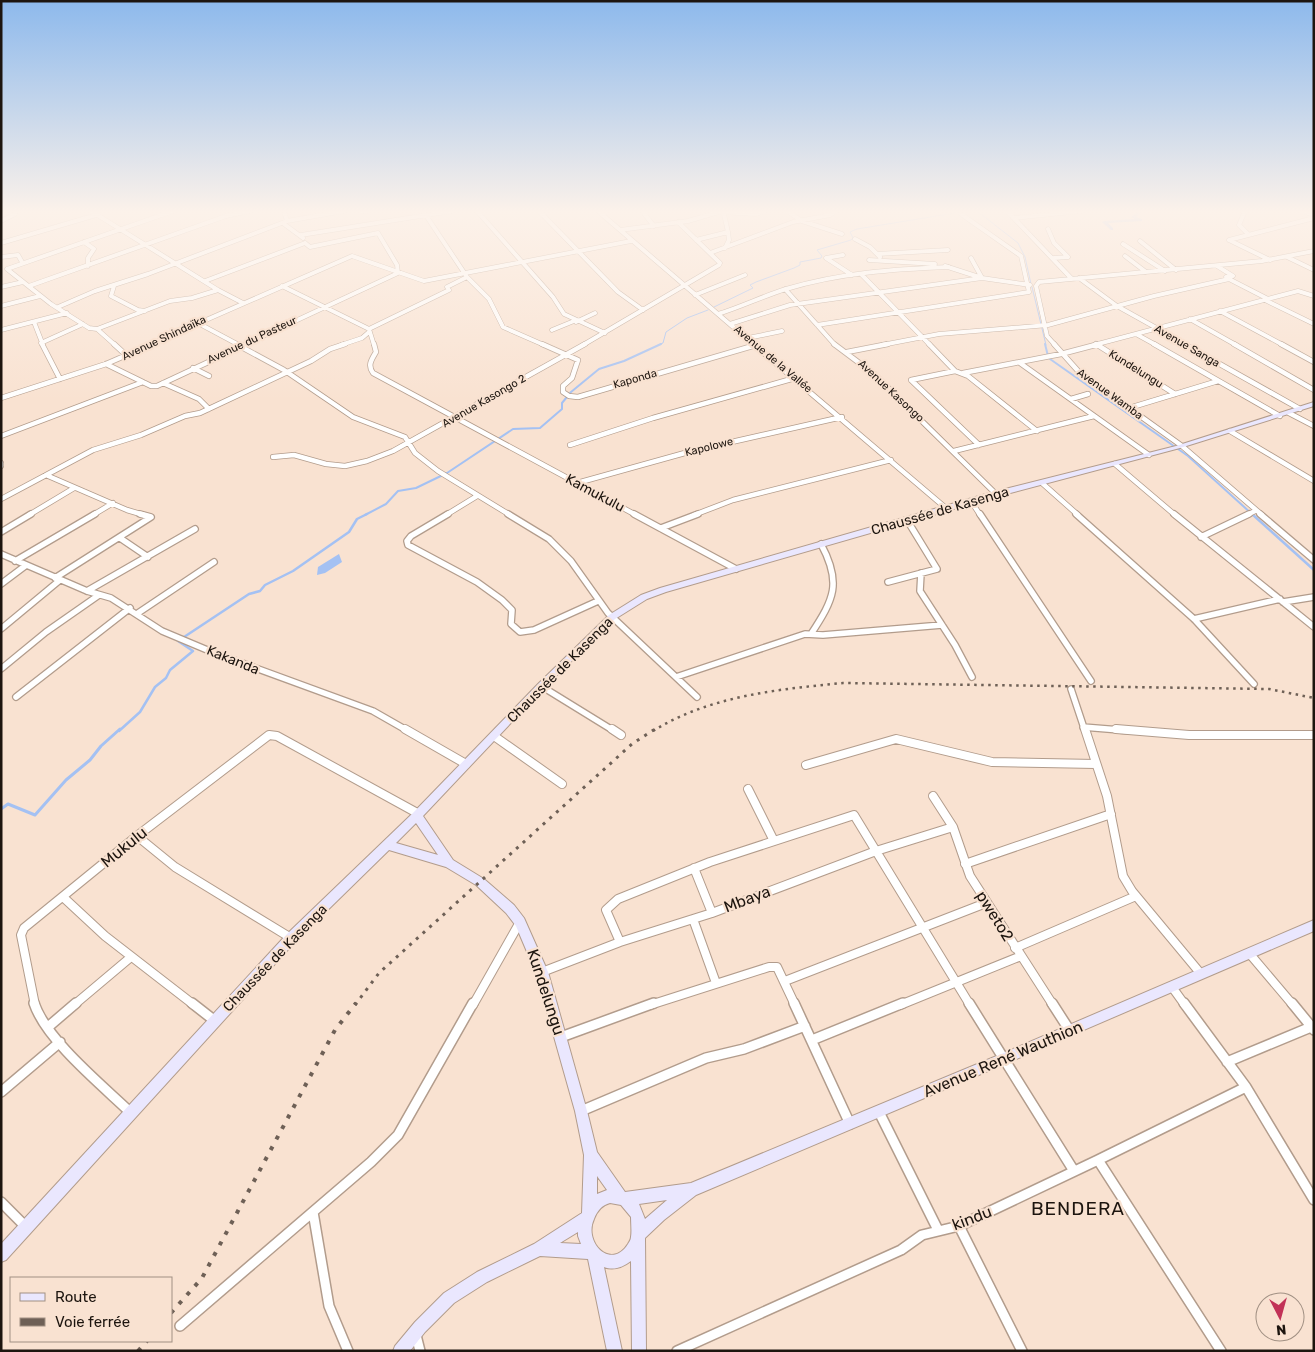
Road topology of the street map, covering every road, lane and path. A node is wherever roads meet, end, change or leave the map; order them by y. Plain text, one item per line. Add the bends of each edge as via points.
1 (13, 274) edge
2 (64, 274) edge
3 (147, 274) edge
4 (193, 274) edge
5 (223, 274) edge
6 (309, 274) edge
7 (396, 274) edge
8 (402, 274) edge
9 (455, 274) edge
10 (466, 274) edge
11 (533, 274) edge
12 (601, 274) edge
13 (669, 274) edge
14 (704, 274) edge
15 (860, 274) joint
16 (970, 274) edge
17 (980, 274) edge
18 (1025, 274) edge
19 (1068, 274) edge
20 (1123, 274) edge
21 (1230, 274) edge
22 (745, 275) dead end
23 (852, 275) joint
24 (467, 278) junction
25 (982, 278) junction
26 (1071, 278) junction
27 (1079, 278) junction
28 (1230, 279) junction
29 (205, 281) junction
30 (23, 282) junction
31 (1027, 284) junction
32 (29, 286) junction
33 (114, 286) junction
34 (282, 286) junction
35 (1036, 286) junction
36 (1, 287) edge
37 (684, 287) junction
38 (218, 290) junction
39 (785, 290) junction
40 (35, 292) junction
41 (879, 292) junction
42 (695, 295) junction
43 (40, 296) junction
44 (1314, 296) edge
45 (1267, 299) junction
46 (23, 300) junction
47 (243, 303) junction
48 (798, 304) junction
49 (1, 306) edge
50 (324, 306) junction
51 (1117, 306) junction
52 (58, 307) junction
53 (146, 310) junction
54 (643, 310) junction
55 (1220, 311) junction
56 (67, 313) junction
57 (595, 313) dead end
58 (718, 314) junction
59 (900, 314) junction
60 (1190, 318) junction
61 (575, 321) junction
62 (34, 322) junction
63 (196, 322) junction
64 (83, 324) junction
65 (730, 324) junction
66 (1314, 324) edge
67 (817, 326) junction
68 (1041, 326) junction
69 (1156, 328) junction
70 (96, 329) junction
71 (1, 330) edge
72 (369, 330) junction
73 (552, 330) dead end
74 (782, 331) dead end
75 (605, 333) junction
76 (1136, 334) junction
77 (923, 337) junction
78 (748, 338) junction
79 (42, 343) junction
80 (1096, 344) junction
81 (756, 345) junction
82 (240, 346) junction
83 (847, 352) junction
84 (1061, 354) junction
85 (126, 355) junction
86 (566, 355) junction
87 (1314, 362) edge
88 (1020, 363) junction
89 (106, 364) junction
90 (193, 368) junction
91 (955, 371) junction
92 (287, 372) junction
93 (963, 373) junction
94 (210, 376) dead end
95 (795, 378) junction
96 (60, 379) junction
97 (143, 382) junction
98 (1218, 382) junction
99 (163, 383) junction
100 (1314, 390) edge
101 (1, 392) edge
102 (1088, 394) dead end
103 (1175, 394) junction
104 (3, 398) edge
105 (1071, 399) junction
106 (1314, 404) edge
107 (1128, 408) junction
108 (1300, 408) junction
109 (209, 409) junction
110 (1289, 412) junction
111 (456, 416) junction
112 (1094, 416) junction
113 (1280, 416) junction
114 (842, 417) junction
115 (1314, 426) edge
116 (1037, 431) junction
117 (1230, 431) junction
118 (1, 436) edge
119 (409, 443) junction
120 (570, 445) dead end
121 (979, 445) junction
122 (1178, 447) junction
123 (954, 451) junction
124 (1149, 455) junction
125 (273, 457) dead end
126 (892, 460) junction
127 (1115, 464) junction
128 (46, 475) junction
129 (1314, 481) edge
130 (577, 483) junction
131 (1042, 483) junction
132 (74, 488) junction
133 (996, 494) junction
134 (477, 496) junction
135 (1, 499) edge
136 (971, 502) junction
137 (112, 503) junction
138 (946, 509) junction
139 (1255, 511) junction
140 (907, 520) junction
141 (661, 528) junction
142 (195, 529) dead end
143 (1, 532) edge
144 (1201, 537) junction
145 (120, 538) junction
146 (821, 544) junction
147 (1, 554) edge
148 (148, 557) junction
149 (1314, 560) edge
150 (15, 561) junction
151 (214, 562) dead end
152 (25, 566) junction
153 (736, 569) junction
154 (921, 573) junction
155 (58, 579) junction
156 (888, 582) dead end
157 (1, 584) edge
158 (87, 591) junction
159 (99, 595) junction
160 (1314, 597) edge
161 (598, 601) junction
162 (1282, 601) junction
163 (130, 608) junction
164 (138, 613) junction
165 (612, 617) junction
166 (1194, 619) junction
167 (942, 625) junction
168 (1314, 627) edge
169 (1, 629) edge
170 (811, 634) junction
171 (1, 669) edge
172 (972, 676) dead end
173 (676, 677) junction
174 (1092, 681) dead end
175 (1254, 684) dead end
176 (541, 686) junction
177 (1071, 689) dead end
178 (16, 697) dead end
179 (697, 697) dead end
180 (1083, 727) junction
181 (621, 734) dead end
182 (1314, 735) edge
183 (494, 736) junction
184 (466, 764) junction
185 (1096, 764) junction
186 (806, 765) dead end
187 (562, 784) dead end
188 (748, 789) dead end
189 (933, 796) dead end
190 (1111, 814) junction
191 (418, 815) junction
192 (953, 828) junction
193 (137, 836) junction
194 (774, 841) junction
195 (386, 845) junction
196 (876, 850) junction
197 (449, 863) junction
198 (965, 864) junction
199 (694, 868) junction
200 (1136, 896) junction
201 (63, 897) junction
202 (986, 903) junction
203 (712, 913) junction
204 (693, 919) junction
205 (520, 922) junction
206 (1314, 925) edge
207 (922, 928) junction
208 (291, 938) junction
209 (620, 942) junction
210 (1015, 948) junction
211 (1249, 953) junction
212 (1021, 956) junction
213 (131, 957) junction
214 (542, 972) junction
215 (1201, 974) junction
216 (785, 981) junction
217 (956, 982) junction
218 (716, 983) junction
219 (1172, 987) junction
220 (215, 1020) junction
221 (805, 1026) junction
222 (48, 1027) junction
223 (1312, 1029) edge
224 (1070, 1031) junction
225 (561, 1037) junction
226 (812, 1040) junction
227 (60, 1042) junction
228 (1004, 1059) junction
229 (1227, 1062) junction
230 (1246, 1087) junction
231 (1, 1092) edge
232 (580, 1111) junction
233 (879, 1112) junction
234 (131, 1113) junction
235 (850, 1124) junction
236 (591, 1155) junction
237 (1098, 1160) junction
238 (1074, 1171) junction
239 (691, 1190) junction
240 (622, 1198) junction
241 (1314, 1200) edge
242 (1, 1202) edge
243 (313, 1212) junction
244 (588, 1215) junction
245 (959, 1226) junction
246 (27, 1228) junction
247 (938, 1230) junction
248 (639, 1236) junction
249 (539, 1250) junction
250 (593, 1254) junction
251 (1, 1255) edge
252 (180, 1326) dead end
253 (415, 1332) junction
254 (348, 1351) edge
255 (400, 1351) edge
256 (420, 1351) edge
257 (615, 1351) edge
258 (639, 1351) edge
259 (676, 1351) edge
260 (1022, 1351) edge
261 (1221, 1351) edge

1 - 30 street
2 - 32 street
3 - 33 street
4 - 29 street
5 - 29 street
6 - 34 street, Avenue Shindaïka
7 - 50 street, Avenue du Pasteur
8 - 9 street via 424,281
10 - 24 street
11 - 61 street via 561,311
12 - 54 street via 626,300
13 - 37 street, Avenue de la Vallée
14 - 37 street, Avenue Kasongo 2
15 - 23 street
15 - 41 street
16 - 25 street
17 - 25 street
18 - 31 street
19 - 26 street
20 - 27 street
21 - 28 street via 1226,277
22 - 42 street
23 - 39 street
24 - 72 street
24 - 86 street via 488,297 504,328
25 - 31 street
25 - 41 street
26 - 27 street
26 - 35 street via 1039,282
27 - 51 street, Avenue Sanga
28 - 45 street
28 - 51 street
29 - 38 street
30 - 32 street
30 - 36 street
31 - 35 street
31 - 59 street via 1028,292
32 - 40 street
33 - 52 street
33 - 53 street via 111,296 138,310
34 - 47 street, Avenue Shindaïka
34 - 50 street
35 - 68 street, Avenue Wamba
37 - 42 street, Avenue de la Vallée
37 - 54 street, Avenue Kasongo 2
38 - 47 street
38 - 53 street
39 - 48 street, Avenue Kasongo
39 - 58 street
40 - 43 street
40 - 46 street
41 - 48 street
41 - 59 street
42 - 58 street, Avenue de la Vallée
43 - 46 street
43 - 52 street
44 - 45 street via 1298,291
45 - 55 street
45 - 66 street
46 - 49 street
47 - 63 street, Avenue Shindaïka
48 - 65 street
48 - 67 street, Avenue Kasongo
50 - 72 street
50 - 82 street, Avenue du Pasteur
51 - 68 street
51 - 69 street, Avenue Sanga
52 - 56 street
53 - 70 street
54 - 75 street, Avenue Kasongo 2
55 - 60 street
55 - 87 street
56 - 62 street
56 - 64 street
57 - 61 street
58 - 65 street, Avenue de la Vallée
59 - 67 street
59 - 77 street
60 - 69 street
60 - 100 street
61 - 73 street
61 - 75 street
62 - 71 street
62 - 79 street
63 - 82 street
63 - 85 street, Avenue Shindaïka
64 - 70 street
64 - 79 street
65 - 78 street, Avenue de la Vallée
67 - 83 street, Avenue Kasongo via 839,349
68 - 77 street
68 - 84 street, Avenue Wamba
69 - 76 street
69 - 108 street, Avenue Sanga
70 - 85 street
72 - 92 street via 361,339 330,349
72 - 111 street, Kamukulu via 376,352 370,362 370,371
74 - 78 street
75 - 86 street, Avenue Kasongo 2
76 - 80 street
76 - 98 street
77 - 83 street
77 - 91 street
78 - 81 street, Avenue de la Vallée
79 - 96 street
80 - 84 street
80 - 103 street, Kundelungu
81 - 86 street, Kaponda via 578,397 563,392 563,386 572,378 578,362
81 - 95 street, Avenue de la Vallée
82 - 90 street, Avenue du Pasteur
82 - 92 street
83 - 123 street, Avenue Kasongo
84 - 88 street
84 - 107 street, Avenue Wamba via 1083,376
85 - 89 street, Avenue Shindaïka
86 - 111 street, Avenue Kasongo 2
88 - 93 street
88 - 105 street
89 - 96 street, Avenue Shindaïka
89 - 97 street, Avenue du Pasteur
90 - 94 street
90 - 99 street, Avenue du Pasteur
91 - 93 street
91 - 121 street via 911,380
92 - 109 street
92 - 119 street via 353,417 403,436
93 - 116 street
95 - 114 street, Avenue de la Vallée
95 - 120 street
96 - 104 street, Avenue Shindaïka
97 - 99 street, Avenue du Pasteur via 153,386
97 - 118 street
98 - 103 street
98 - 113 street
99 - 109 street via 199,399
101 - 104 street
102 - 105 street
103 - 107 street
105 - 112 street
106 - 108 main road, Chaussée de Kasenga
107 - 122 street, Avenue Wamba
108 - 110 main road, Chaussée de Kasenga
109 - 128 street via 94,450
110 - 113 main road, Chaussée de Kasenga
110 - 115 street
111 - 119 street, Avenue Kasongo 2
111 - 130 street, Kamukulu
112 - 116 street
112 - 124 street
113 - 117 main road, Chaussée de Kasenga
114 - 126 street, Avenue de la Vallée
114 - 130 street, Kapolowe via 692,451
116 - 121 street
117 - 122 main road, Chaussée de Kasenga
117 - 129 street
119 - 125 street, Avenue Kasongo 2 via 376,458 345,466 298,455
119 - 134 street via 415,454
121 - 123 street
122 - 124 main road, Chaussée de Kasenga
122 - 139 street, Avenue Wamba
123 - 133 street, Avenue Kasongo
124 - 127 main road, Chaussée de Kasenga
126 - 138 street, Avenue de la Vallée
126 - 141 street via 733,500
127 - 131 main road, Chaussée de Kasenga
127 - 144 street
128 - 132 street
128 - 135 street
130 - 141 street, Kamukulu
131 - 133 main road, Chaussée de Kasenga
131 - 166 street
132 - 137 street
132 - 143 street
133 - 136 main road, Chaussée de Kasenga
134 - 161 street via 562,550
134 - 161 street via 411,536 408,545 500,599 512,610 511,624 520,632 534,630
136 - 138 main road, Chaussée de Kasenga
136 - 174 street
137 - 145 street via 152,517
137 - 150 street
138 - 140 main road, Chaussée de Kasenga
139 - 144 street
139 - 149 street, Avenue Wamba
140 - 146 main road, Chaussée de Kasenga
140 - 154 street via 938,568
141 - 153 street, Kamukulu
142 - 148 street
144 - 162 street
145 - 148 street
145 - 155 street
146 - 153 main road, Chaussée de Kasenga
146 - 170 street via 833,564 834,589
147 - 150 street, Kakanda
148 - 158 street
150 - 152 street, Kakanda
151 - 164 street
152 - 155 street, Kakanda
152 - 157 street
153 - 165 main road, Chaussée de Kasenga via 653,593
154 - 156 street
154 - 167 street via 920,591
155 - 158 street, Kakanda
155 - 169 street
158 - 159 street, Kakanda
159 - 163 street, Kakanda
159 - 171 street
160 - 162 street
161 - 165 street
162 - 166 street
162 - 168 street
163 - 164 street, Kakanda
163 - 178 street
164 - 184 street, Kakanda via 162,631 247,667 373,711
165 - 173 street
165 - 176 main road, Chaussée de Kasenga
166 - 175 street
167 - 170 street
167 - 172 street
170 - 173 street via 780,640 729,661
173 - 179 street
176 - 181 street
176 - 183 main road, Chaussée de Kasenga
177 - 180 street
180 - 182 street via 1190,735
180 - 185 street
183 - 184 main road, Chaussée de Kasenga
183 - 187 street
184 - 191 main road, Chaussée de Kasenga
185 - 186 street via 992,762 896,739
185 - 190 street
188 - 194 street
189 - 192 street, pweto2
190 - 198 street
190 - 200 street via 1123,876
191 - 193 street, Mukulu via 272,735 247,750
191 - 195 main road, Chaussée de Kasenga
191 - 197 main road
192 - 196 street, Mbaya
192 - 198 street, pweto2
193 - 201 street, Mukulu
193 - 208 street via 174,867
194 - 196 street via 853,815
194 - 199 street
195 - 197 main road
195 - 208 main road, Chaussée de Kasenga
196 - 203 street, Mbaya
196 - 207 street
197 - 205 main road, Kundelungu via 480,882
198 - 202 street, pweto2
199 - 203 street
199 - 209 street via 623,897 607,907 606,913
200 - 210 street
200 - 215 street
201 - 213 street
201 - 222 street, Mukulu via 21,933 35,1006
202 - 207 street
202 - 210 street, pweto2
203 - 204 street, Mbaya
204 - 209 street, Mbaya
204 - 218 street
205 - 214 main road, Kundelungu
205 - 243 street via 398,1135
206 - 211 main road, Avenue René Wauthion
207 - 216 street
207 - 217 street
208 - 220 main road, Chaussée de Kasenga
209 - 214 street, Mbaya
210 - 212 street, pweto2
211 - 215 main road, Avenue René Wauthion
211 - 223 street
212 - 217 street
212 - 224 street, pweto2
213 - 220 street
213 - 222 street
214 - 225 main road, Kundelungu
215 - 219 main road, Avenue René Wauthion
216 - 218 street via 780,968 769,967
216 - 221 street
217 - 226 street
217 - 228 street
218 - 225 street
219 - 224 main road, Avenue René Wauthion
219 - 229 street
220 - 234 main road, Chaussée de Kasenga
221 - 226 street
221 - 232 street via 744,1049 706,1058
222 - 227 street, Mukulu
223 - 229 street
224 - 228 main road, Avenue René Wauthion
225 - 232 main road, Kundelungu
226 - 235 street
227 - 231 street
227 - 234 street, Mukulu
228 - 233 main road, Avenue René Wauthion
228 - 238 street
229 - 230 street
230 - 237 street, kindu
230 - 241 street
232 - 236 main road, Kundelungu
233 - 235 main road, Avenue René Wauthion
233 - 247 street, kindu
234 - 246 main road, Chaussée de Kasenga
235 - 239 main road, Avenue René Wauthion
236 - 240 main road
236 - 244 main road
237 - 238 street, kindu
237 - 261 street
238 - 245 street, kindu
239 - 240 main road
239 - 248 main road
240 - 244 main road via 609,1196 600,1200
240 - 248 main road via 635,1209
242 - 246 street
243 - 252 street
243 - 254 street via 329,1306
244 - 249 main road
244 - 250 main road via 585,1234
245 - 247 street, kindu
245 - 260 street
246 - 251 main road, Chaussée de Kasenga
247 - 259 street via 922,1235 901,1250
248 - 250 main road via 631,1252 620,1261 607,1262
248 - 258 main road
249 - 250 main road
249 - 253 main road via 464,1288 433,1312
250 - 257 main road
253 - 255 main road
253 - 256 street

